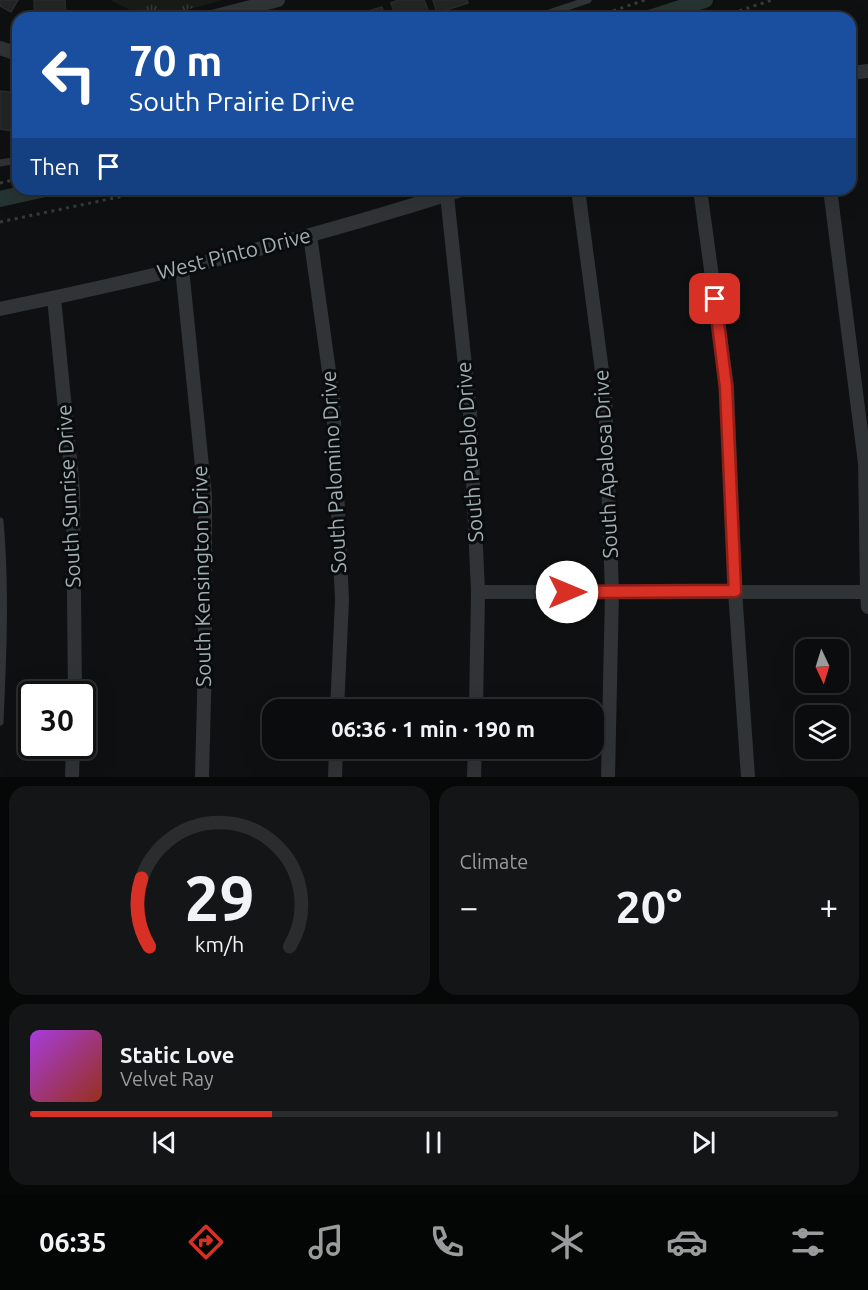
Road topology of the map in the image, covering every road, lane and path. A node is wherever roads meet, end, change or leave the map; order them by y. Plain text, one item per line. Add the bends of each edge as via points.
1 (278, 0) edge
2 (588, 0) edge
3 (645, 0) edge
4 (772, 0) edge
5 (231, 12) edge
6 (552, 12) edge
7 (610, 12) edge
8 (736, 12) edge
9 (128, 195) edge
10 (447, 195) joint
11 (579, 195) edge
12 (701, 195) edge
13 (831, 195) edge
14 (0, 222) edge
15 (310, 235) junction
16 (182, 268) junction
17 (54, 298) junction
18 (0, 309) edge
19 (0, 521) edge
20 (735, 591) junction
21 (867, 591) edge
22 (478, 592) junction
23 (612, 592) junction
24 (868, 608) edge
25 (75, 681) edge
26 (338, 699) edge
27 (476, 699) edge
28 (0, 722) edge
29 (73, 759) edge
30 (336, 759) edge
31 (475, 759) edge
32 (72, 777) edge
33 (202, 777) edge
34 (335, 777) edge
35 (474, 777) edge
36 (608, 777) edge
37 (748, 777) edge

1 - 5 street
2 - 6 lane
3 - 7 path
4 - 8 path
9 - 14 path
10 - 15 street, West Pinto Drive
10 - 22 street, South Pueblo Drive via 470,413
11 - 23 street, South Apalosa Drive via 605,394
12 - 20 street via 726,387
13 - 21 street via 865,463
15 - 16 street, West Pinto Drive
15 - 26 street, South Palomino Drive via 333,400 342,600
16 - 17 street, West Pinto Drive
16 - 33 street, South Kensington Drive via 205,496
17 - 18 street, West Pinto Drive
17 - 25 street, South Sunrise Drive via 73,490
19 - 28 lane
20 - 21 street
20 - 23 street
20 - 37 street
21 - 24 street
22 - 23 street
22 - 27 street, South Pueblo Drive
23 - 36 street, South Apalosa Drive
29 - 32 street
30 - 34 street
31 - 35 street

